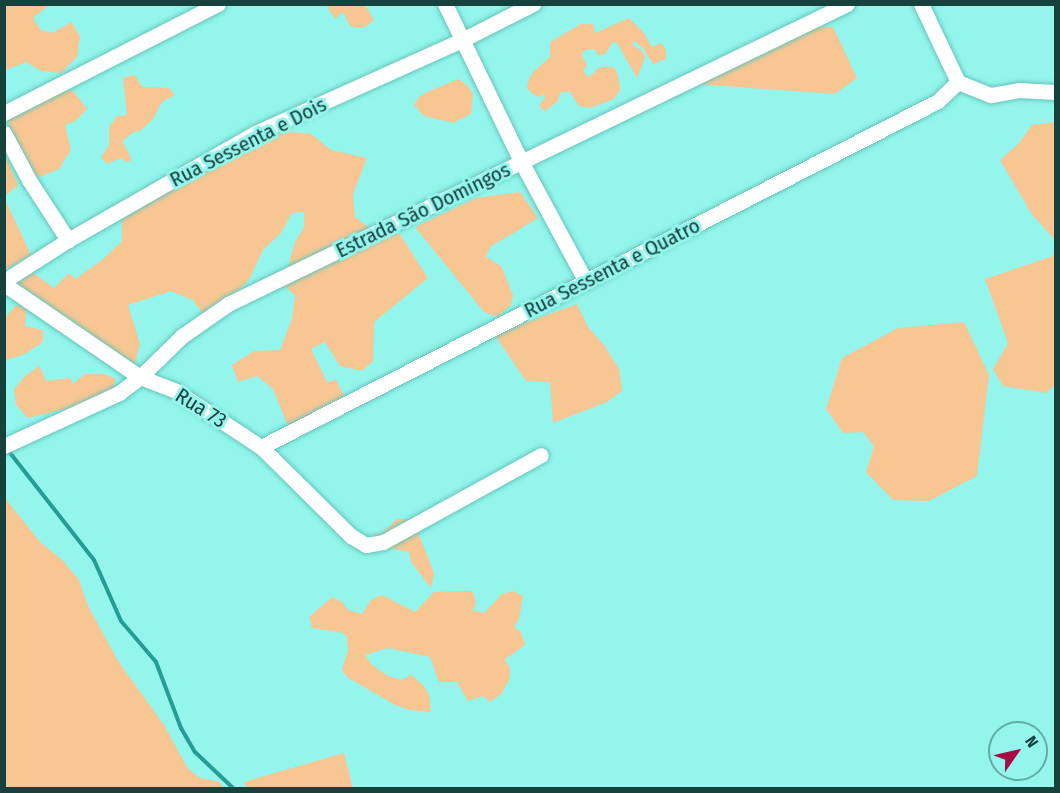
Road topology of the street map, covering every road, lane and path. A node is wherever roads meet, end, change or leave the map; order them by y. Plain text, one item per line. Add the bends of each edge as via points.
1 (218, 4) edge
2 (445, 4) edge
3 (533, 4) edge
4 (847, 4) edge
5 (921, 4) edge
6 (462, 40) junction
7 (958, 82) junction
8 (1056, 92) edge
9 (4, 113) edge
10 (4, 133) edge
11 (522, 163) junction
12 (68, 240) junction
13 (4, 282) edge
14 (586, 282) junction
15 (140, 377) junction
16 (10, 443) edge
17 (261, 447) junction
18 (541, 455) dead end

1 - 9 street
2 - 6 street
3 - 6 street, Rua Sessenta e Dois
4 - 11 street, Estrada São Domingos
5 - 7 street
6 - 11 street
6 - 12 street, Rua Sessenta e Dois via 255,133
7 - 8 street via 991,95 1018,90
7 - 14 street, Rua Sessenta e Quatro via 938,101
10 - 12 street
11 - 14 street
11 - 15 street, Estrada São Domingos via 228,304 183,336
12 - 13 street, Rua Sessenta e Dois
13 - 15 street, Rua 73
14 - 17 street, Rua Sessenta e Quatro
15 - 16 street, Estrada São Domingos via 97,405
15 - 17 street, Rua 73 via 176,391
17 - 18 street, Rua 73 via 351,536 366,544 383,542

